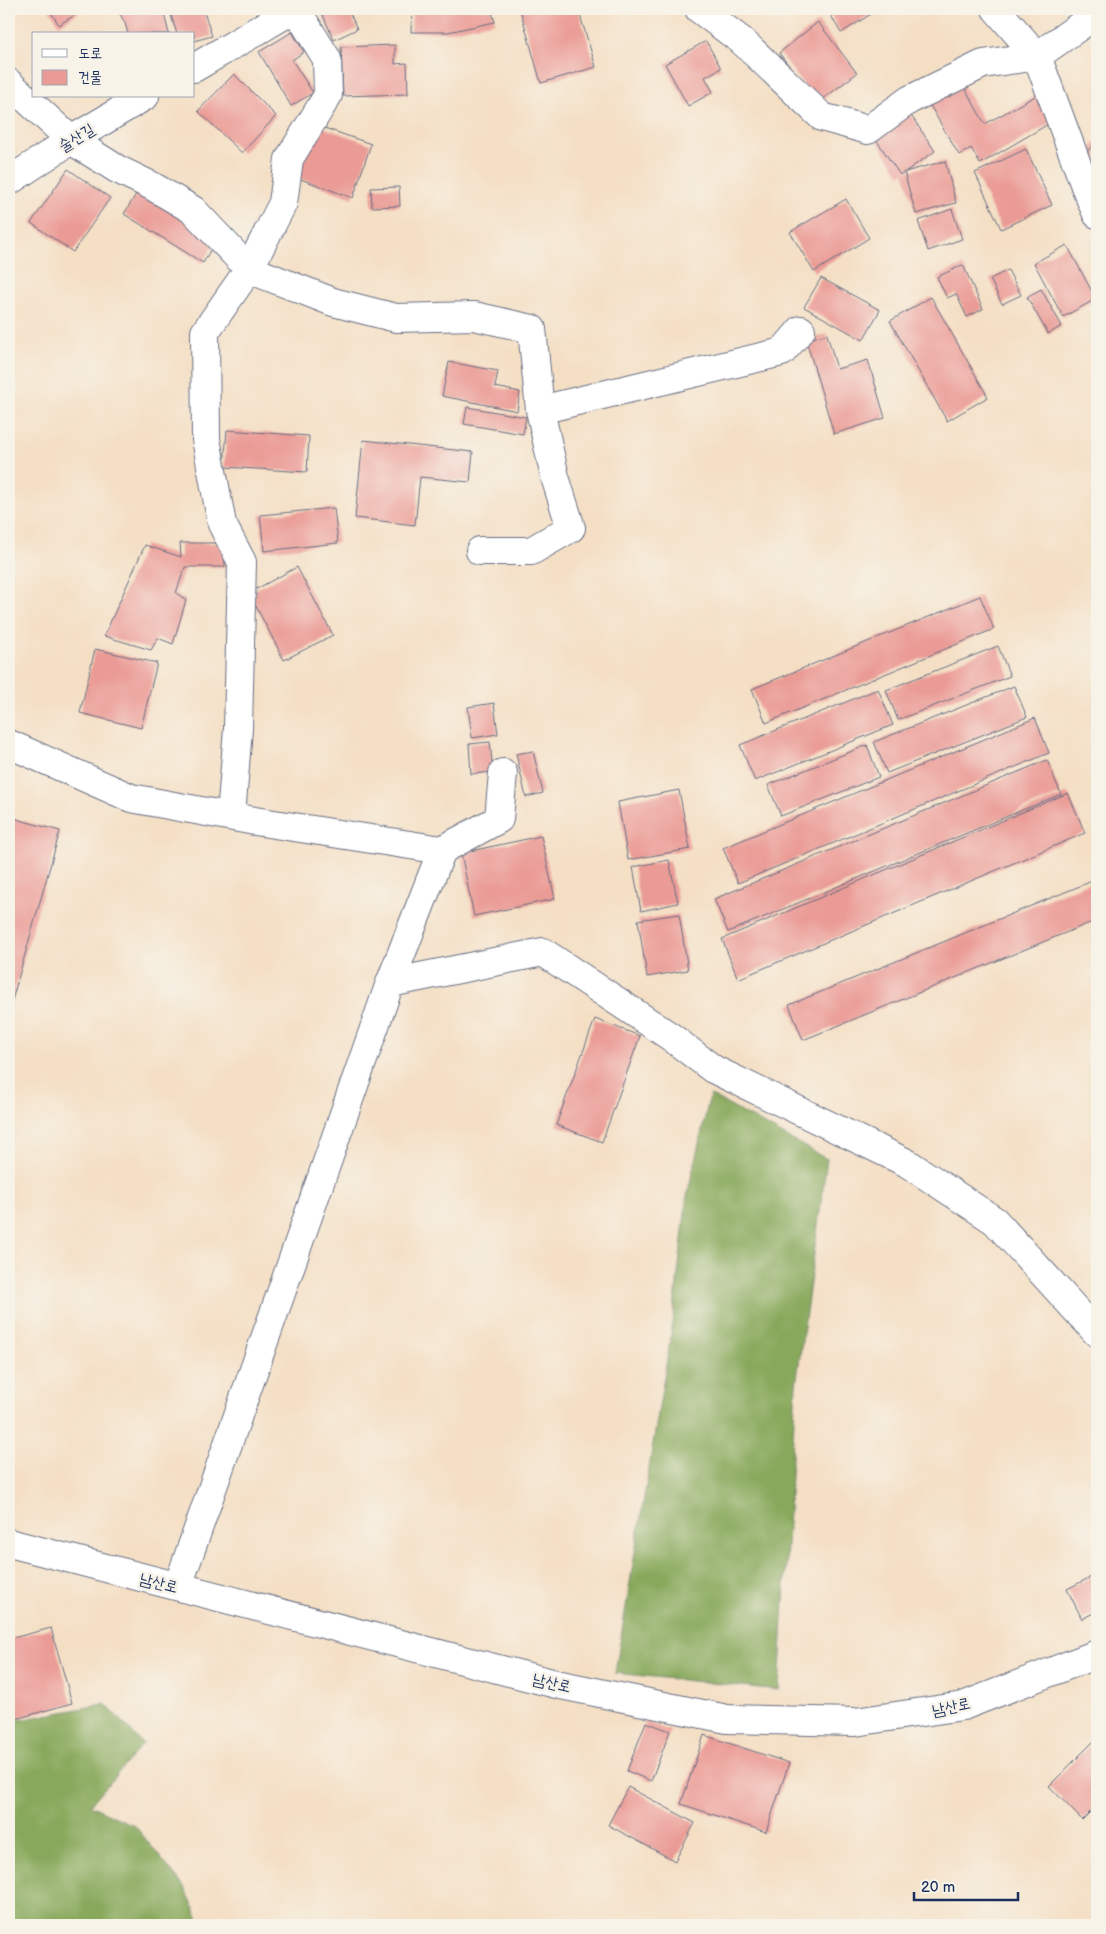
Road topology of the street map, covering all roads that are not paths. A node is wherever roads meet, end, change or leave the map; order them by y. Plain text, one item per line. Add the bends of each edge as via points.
1 (295, 9) edge
2 (699, 9) edge
3 (996, 9) edge
4 (1097, 14) edge
5 (1038, 56) junction
6 (195, 67) edge
7 (9, 83) edge
8 (143, 98) edge
9 (71, 140) junction
10 (9, 181) edge
11 (1097, 214) edge
12 (249, 269) junction
13 (801, 330) dead end
14 (540, 410) junction
15 (480, 551) dead end
16 (9, 744) edge
17 (503, 773) dead end
18 (231, 816) junction
19 (442, 850) junction
20 (390, 983) junction
21 (1097, 1333) edge
22 (9, 1543) edge
23 (178, 1586) junction
24 (1097, 1654) edge

1 - 6 street
1 - 12 street via 327,59 328,95 289,159 283,203
2 - 5 street via 742,41 822,117 868,130 909,100 983,64
3 - 5 street
4 - 5 street
5 - 11 street
7 - 9 street
8 - 9 street, 술산길
9 - 10 street, 술산길
9 - 12 street via 193,210
12 - 14 street via 332,302 396,318 474,316 532,329
12 - 18 street via 205,332 206,439 222,524 242,562 238,728
13 - 14 street via 782,352
14 - 15 street via 571,528 531,551
16 - 18 street via 131,798
17 - 19 street via 500,819
18 - 19 street
19 - 20 street
20 - 21 street via 543,952 671,1037 713,1069 907,1163 995,1221
20 - 23 street
22 - 23 street, 남산로
23 - 24 street, 남산로 via 556,1684 727,1719 855,1722 963,1706

